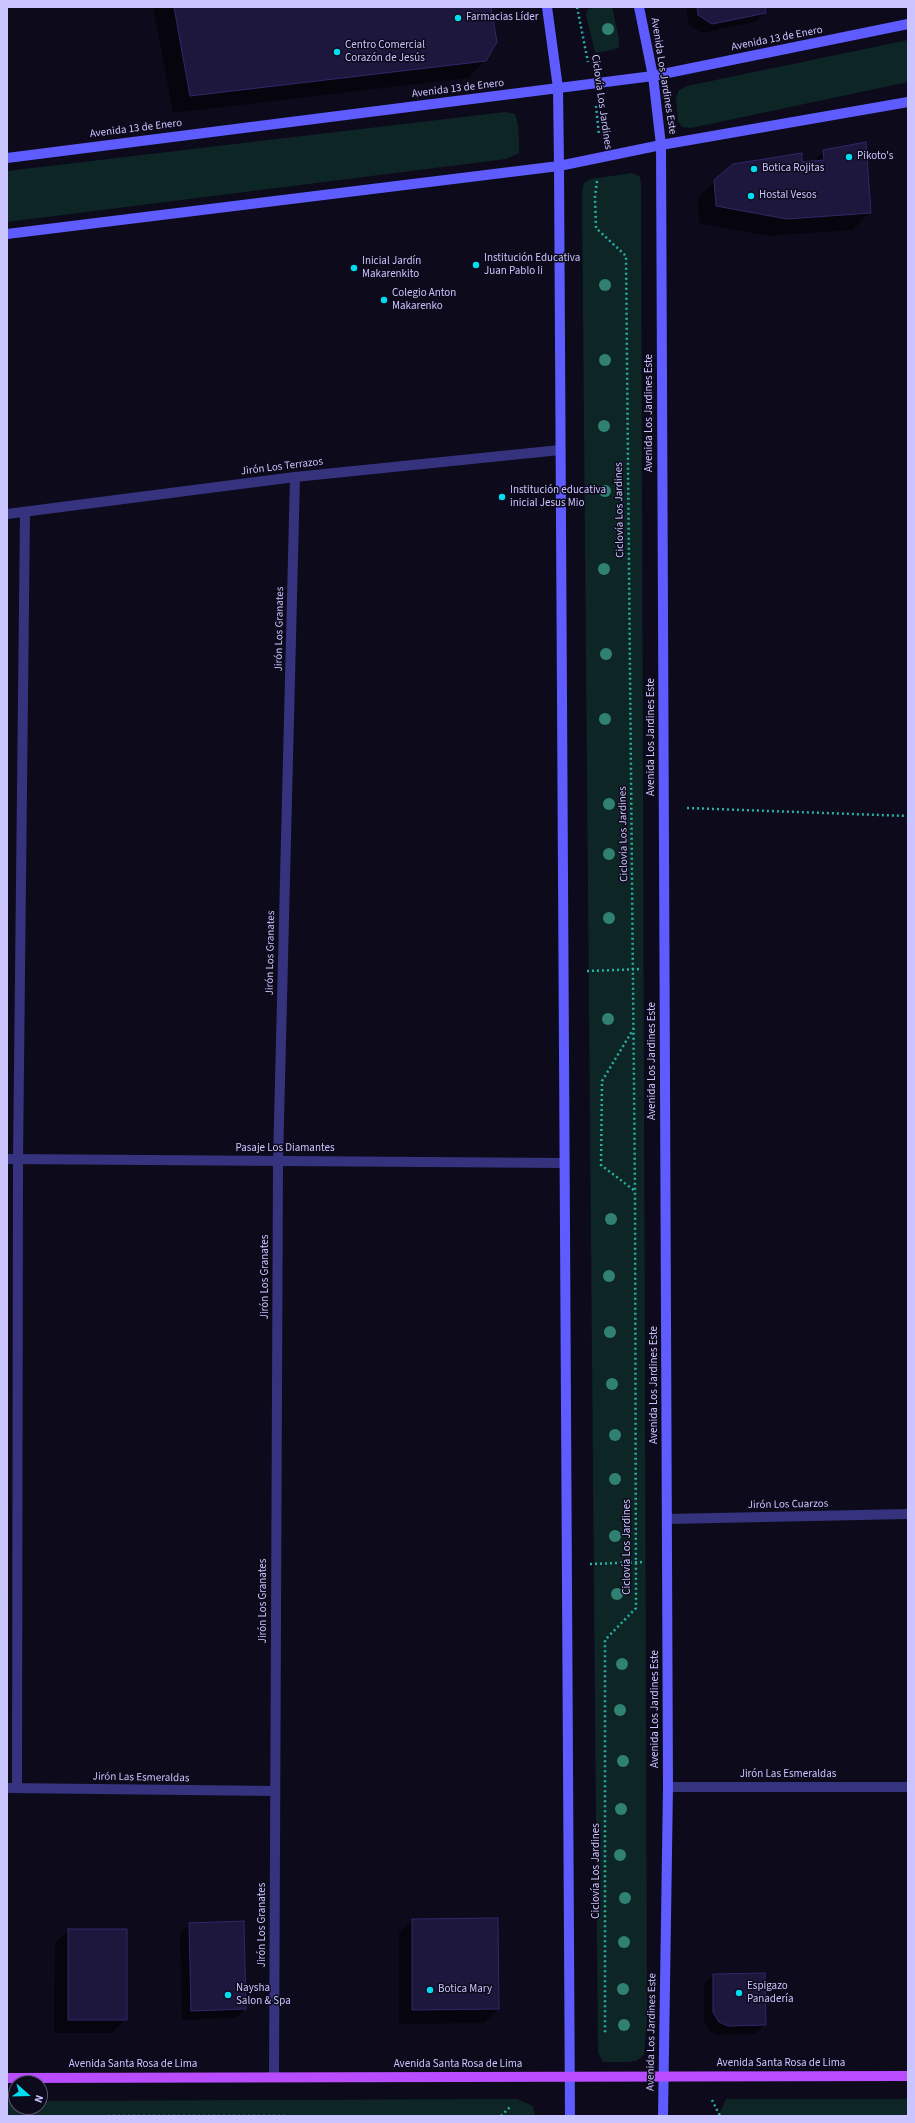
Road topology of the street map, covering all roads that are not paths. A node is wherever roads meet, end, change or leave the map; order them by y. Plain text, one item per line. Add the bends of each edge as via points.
1 (547, 7) edge
2 (639, 7) edge
3 (908, 24) edge
4 (653, 76) junction
5 (558, 88) junction
6 (908, 102) edge
7 (661, 145) junction
8 (7, 158) edge
9 (559, 166) junction
10 (7, 234) edge
11 (560, 450) junction
12 (295, 477) junction
13 (25, 512) junction
14 (7, 514) edge
15 (7, 1159) edge
16 (18, 1159) junction
17 (278, 1161) junction
18 (564, 1163) junction
19 (908, 1514) edge
20 (668, 1519) junction
21 (668, 1787) junction
22 (908, 1787) edge
23 (12, 1788) edge
24 (275, 1791) junction
25 (274, 2076) junction
26 (908, 2076) edge
27 (570, 2077) junction
28 (664, 2077) junction
29 (7, 2078) edge
30 (570, 2116) edge
31 (663, 2116) edge

1 - 5 main road
2 - 4 main road, Avenida Los Jardines Este
3 - 4 main road, Avenida 13 de Enero
4 - 5 main road, Avenida 13 de Enero
4 - 7 main road, Avenida Los Jardines Este
5 - 8 main road, Avenida 13 de Enero
5 - 9 main road
6 - 7 main road
7 - 9 main road
7 - 20 main road, Avenida Los Jardines Este
9 - 10 main road
9 - 11 main road
11 - 12 street, Jirón Los Terrazos
11 - 18 main road
12 - 13 street, Jirón Los Terrazos
12 - 17 street, Jirón Los Granates
13 - 14 street, Jirón Los Terrazos
13 - 16 street
15 - 16 street, Pasaje Los Diamantes
16 - 17 street, Pasaje Los Diamantes
16 - 23 street
17 - 18 street, Pasaje Los Diamantes
17 - 24 street, Jirón Los Granates
18 - 27 main road
19 - 20 street, Jirón Los Cuarzos
20 - 21 main road, Avenida Los Jardines Este
21 - 22 street, Jirón Las Esmeraldas
21 - 28 main road, Avenida Los Jardines Este
23 - 24 street, Jirón Las Esmeraldas
24 - 25 street, Jirón Los Granates
25 - 27 main road, Avenida Santa Rosa de Lima
25 - 29 main road, Avenida Santa Rosa de Lima
26 - 28 main road, Avenida Santa Rosa de Lima
27 - 28 main road, Avenida Santa Rosa de Lima
27 - 30 main road
28 - 31 main road, Avenida Los Jardines Este

